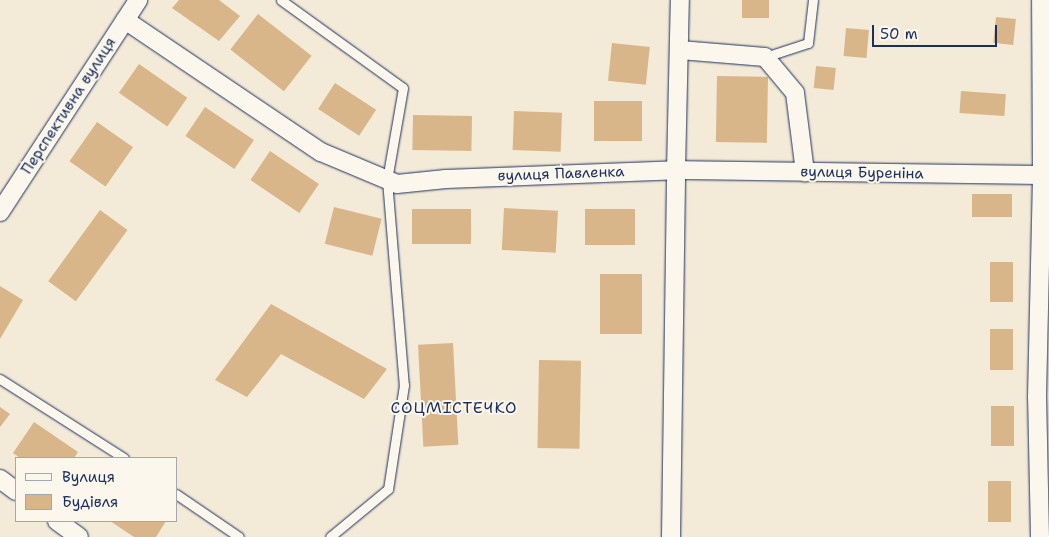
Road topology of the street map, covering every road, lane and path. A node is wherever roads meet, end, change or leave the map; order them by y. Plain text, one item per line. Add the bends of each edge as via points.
1 (138, 0) edge
2 (282, 0) edge
3 (680, 0) edge
4 (812, 0) edge
5 (1041, 0) edge
6 (125, 20) junction
7 (680, 50) junction
8 (765, 57) junction
9 (676, 170) junction
10 (805, 172) junction
11 (1045, 175) edge
12 (387, 180) junction
13 (0, 212) edge
14 (0, 379) edge
15 (122, 457) edge
16 (0, 479) edge
17 (15, 490) edge
18 (178, 495) edge
19 (58, 522) edge
20 (79, 537) edge
21 (239, 537) edge
22 (330, 537) edge
23 (671, 537) edge
24 (1040, 537) edge

1 - 6 street, Перспективна вулиця
2 - 12 lane via 403,88
3 - 7 street
4 - 8 lane via 808,43
5 - 11 street
6 - 12 street, вулиця Павленка via 321,152
6 - 13 street, Перспективна вулиця
7 - 8 street
7 - 9 street
8 - 10 street via 795,93
9 - 10 street, вулиця Буреніна
9 - 12 street, вулиця Павленка via 446,179 397,184
9 - 23 street
10 - 11 street, вулиця Буреніна
11 - 24 street via 1036,397
12 - 22 lane via 404,385 388,489
14 - 15 lane
16 - 17 street
18 - 21 lane
19 - 20 street

